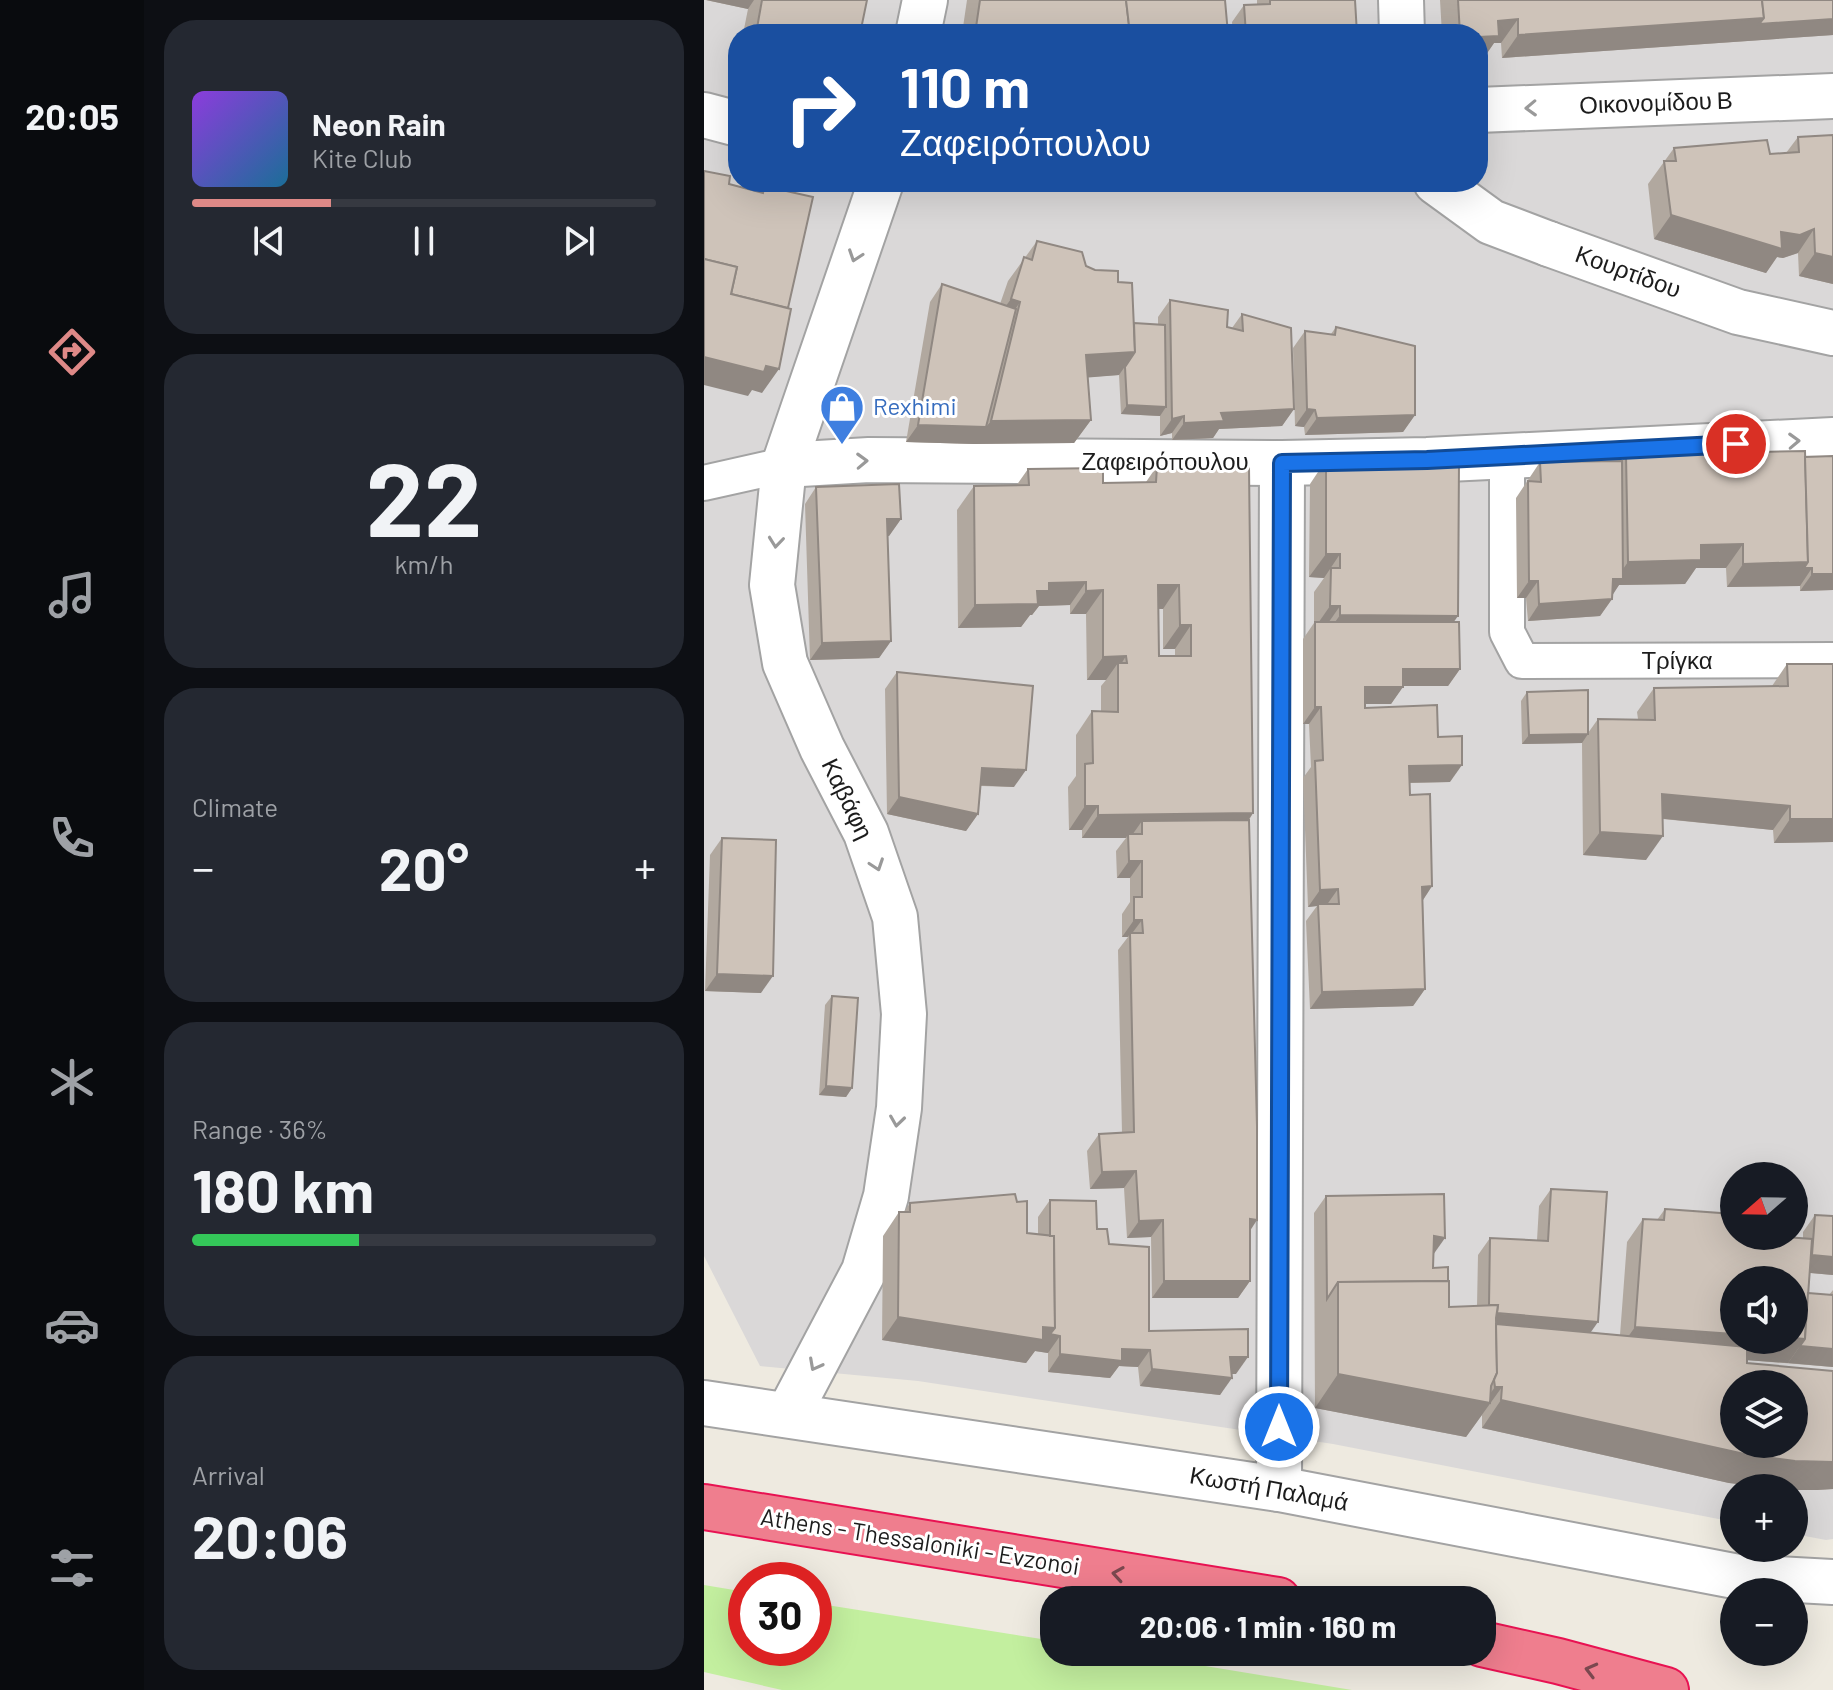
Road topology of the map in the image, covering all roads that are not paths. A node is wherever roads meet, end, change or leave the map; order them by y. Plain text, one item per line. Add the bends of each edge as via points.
1 (925, 0) edge
2 (1401, 0) edge
3 (920, 24) edge
4 (1402, 24) edge
5 (1833, 96) edge
6 (1488, 110) edge
7 (704, 115) edge
8 (728, 121) edge
9 (878, 192) edge
10 (1450, 192) edge
11 (1833, 333) edge
12 (1833, 440) edge
13 (1507, 455) junction
14 (1282, 463) junction
15 (784, 465) junction
16 (704, 483) edge
17 (1833, 660) edge
18 (704, 1403) edge
19 (788, 1415) junction
20 (1279, 1489) junction
21 (704, 1507) edge
22 (1833, 1582) edge
23 (1192, 1586) edge
24 (1496, 1647) edge
25 (1666, 1690) edge

1 - 3 street
2 - 4 street
5 -> 6 street, Οικονομίδου Β
7 - 8 street
9 -> 15 street, Καβάφη
10 - 11 street, Κουρτίδου via 1491,222 1549,244 1738,312
13 -> 12 street, Ζαφειρόπουλου
13 - 14 street, Ζαφειρόπουλου
13 - 17 lane, Τρίγκα via 1507,632 1522,661
15 -> 14 street, Ζαφειρόπουλου via 869,460
14 - 20 street
15 - 16 lane
15 -> 19 street, Καβάφη via 772,585 785,663 881,875 895,917 904,1014 899,1108 886,1196 864,1271
18 - 19 street, Κωστή Παλαμά
19 - 20 street, Κωστή Παλαμά
20 - 22 street, Κωστή Παλαμά via 1739,1577
23 -> 21 highway, Athens - Thessaloniki - Evzonoi
25 -> 24 highway

